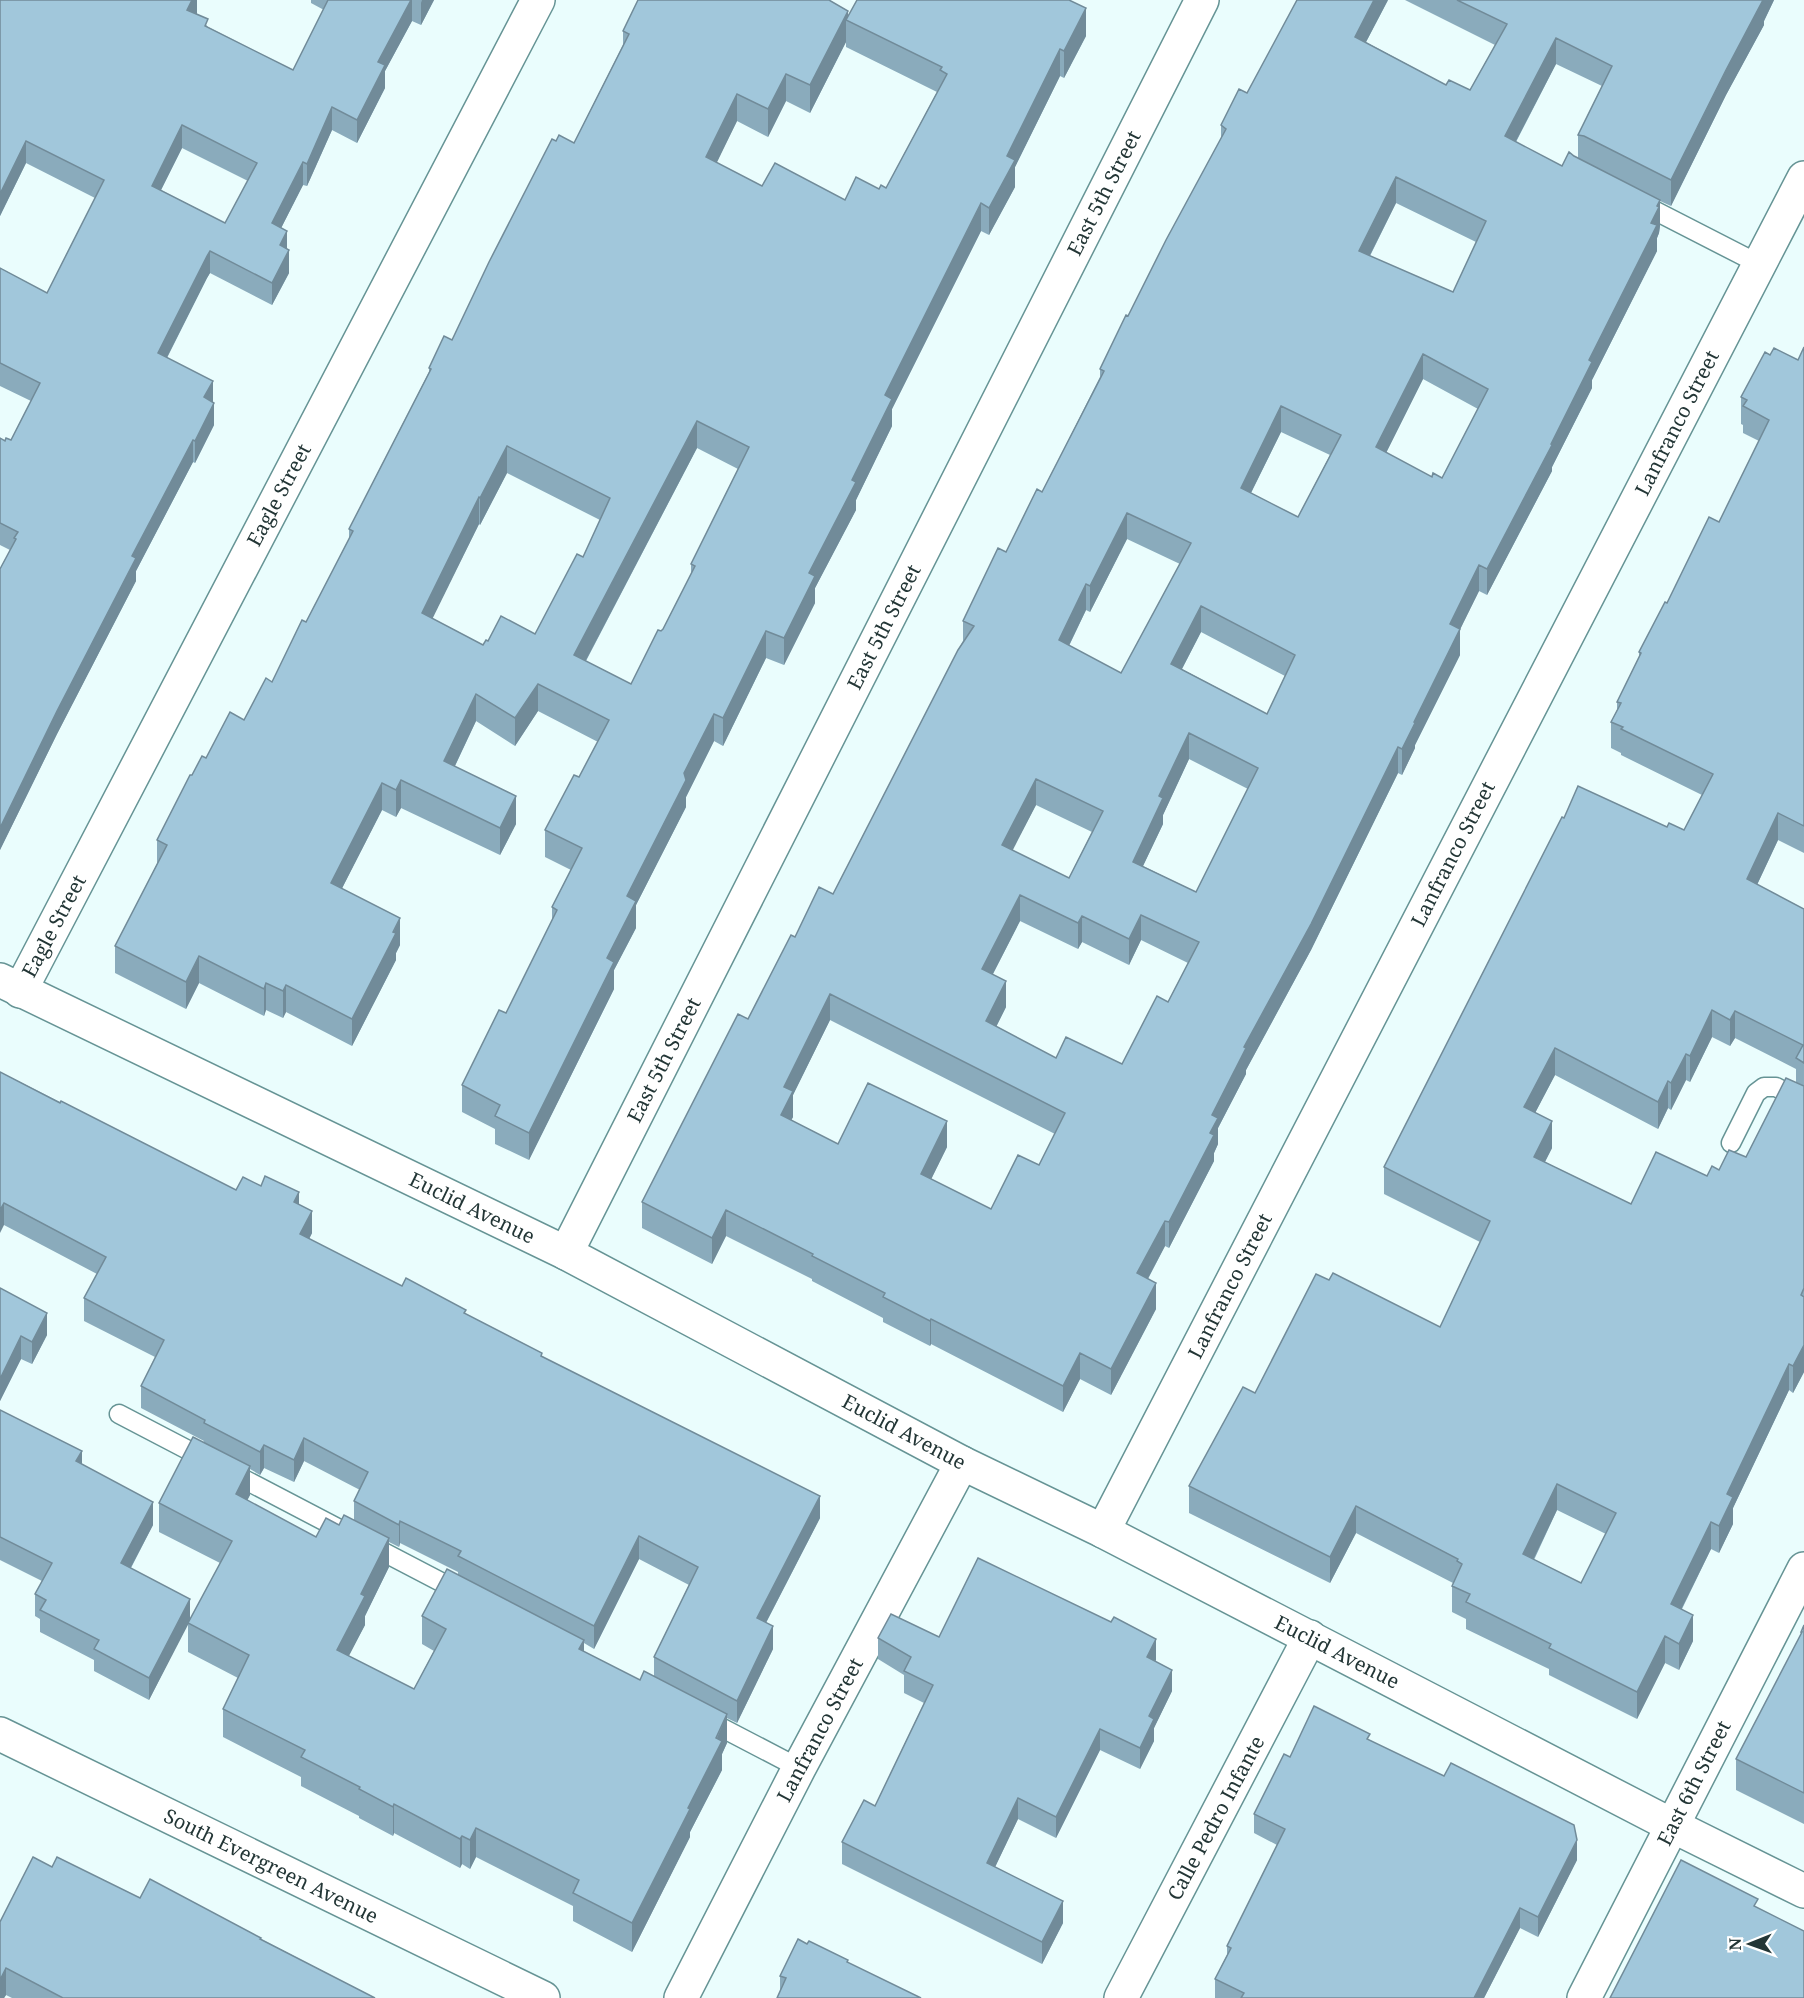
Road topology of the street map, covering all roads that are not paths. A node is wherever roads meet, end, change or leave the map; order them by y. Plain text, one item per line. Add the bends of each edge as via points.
1 (538, 0) edge
2 (1202, 0) edge
3 (1804, 178) edge
4 (1622, 193) edge
5 (1759, 264) junction
6 (10, 985) edge
7 (1804, 1102) edge
8 (1731, 1143) dead end
9 (566, 1253) junction
10 (119, 1414) dead end
11 (962, 1463) junction
12 (1103, 1531) junction
13 (1804, 1569) edge
14 (480, 1602) edge
15 (1310, 1638) junction
16 (693, 1713) edge
17 (0, 1734) edge
18 (799, 1768) junction
19 (1672, 1826) junction
20 (1804, 1891) edge
21 (543, 1998) edge
22 (681, 1998) edge
23 (1122, 1998) edge
24 (1584, 1998) edge

1 - 6 street, Eagle Street
2 - 9 street, East 5th Street
3 - 5 street, Lanfranco Street
4 - 5 lane
5 - 12 street, Lanfranco Street
6 - 9 street, Euclid Avenue
7 - 8 lane via 1776,1087 1764,1087 1756,1093
9 - 11 street, Euclid Avenue
10 - 14 lane
11 - 12 street, Euclid Avenue
11 - 18 street, Lanfranco Street
12 - 15 street, Euclid Avenue
13 - 19 street, East 6th Street
15 - 19 street, Euclid Avenue
15 - 23 street, Calle Pedro Infante
16 - 18 lane
17 - 21 street, South Evergreen Avenue
18 - 22 street, Lanfranco Street
19 - 20 street, Euclid Avenue
19 - 24 street, East 6th Street

